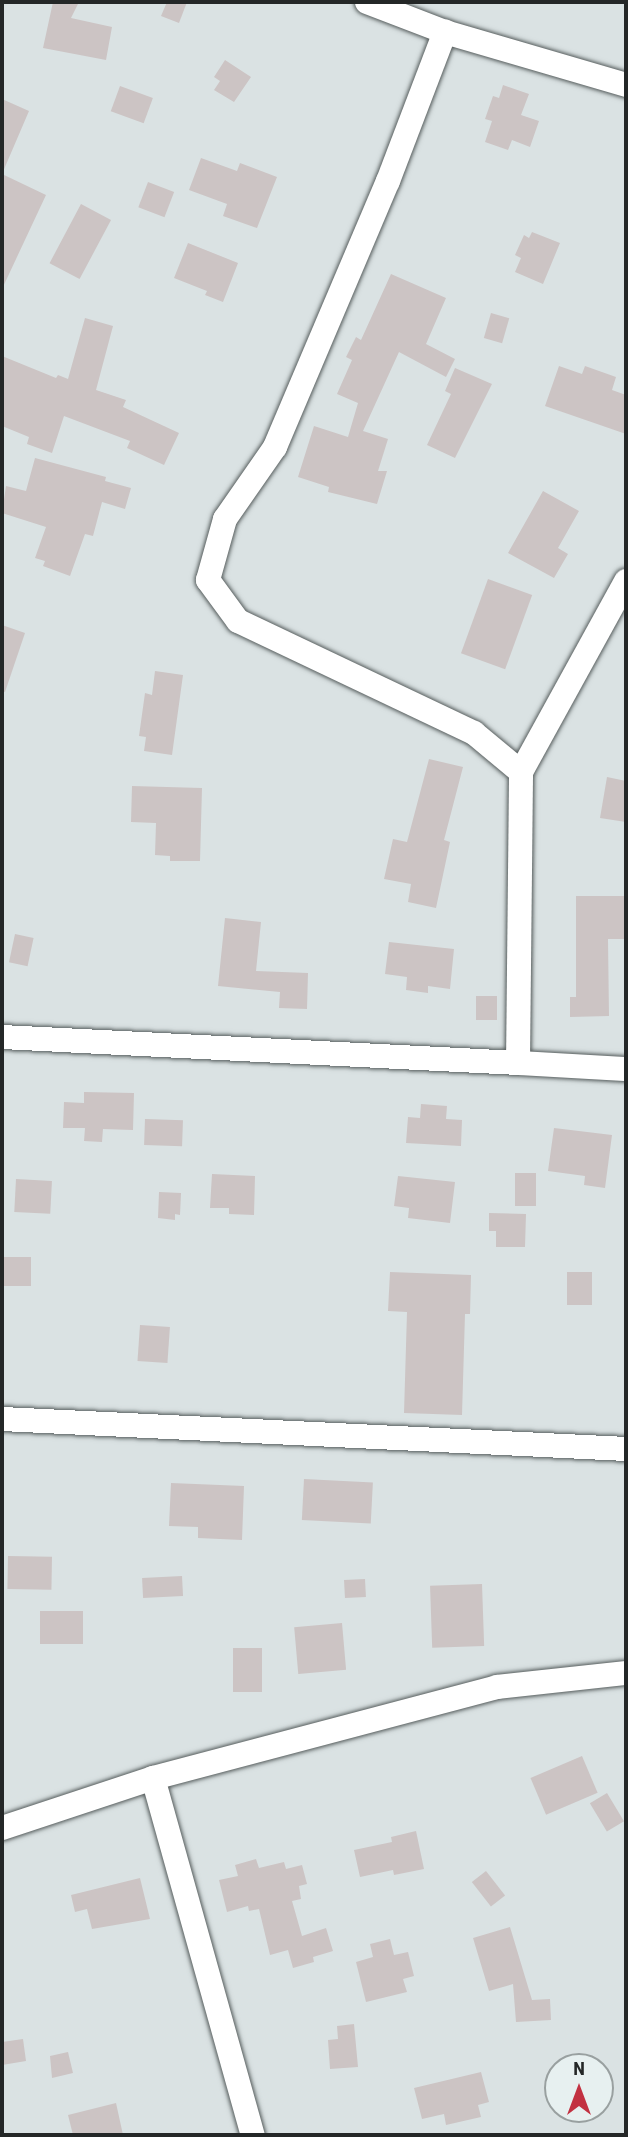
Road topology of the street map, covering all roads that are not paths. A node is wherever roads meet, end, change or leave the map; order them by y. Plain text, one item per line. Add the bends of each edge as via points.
1 (367, 2) edge
2 (445, 32) junction
3 (626, 85) edge
4 (626, 581) edge
5 (521, 772) junction
6 (2, 1037) edge
7 (518, 1063) junction
8 (626, 1069) edge
9 (2, 1419) edge
10 (626, 1450) edge
11 (626, 1673) edge
12 (153, 1778) junction
13 (2, 1828) edge
14 (253, 2135) edge

1 - 2 street
2 - 3 street
2 - 5 street via 388,181 275,447 225,519 208,580 238,621 474,733
4 - 5 street
5 - 7 street
6 - 7 street
7 - 8 street
9 - 10 street
11 - 12 street via 497,1687
12 - 13 street
12 - 14 street

